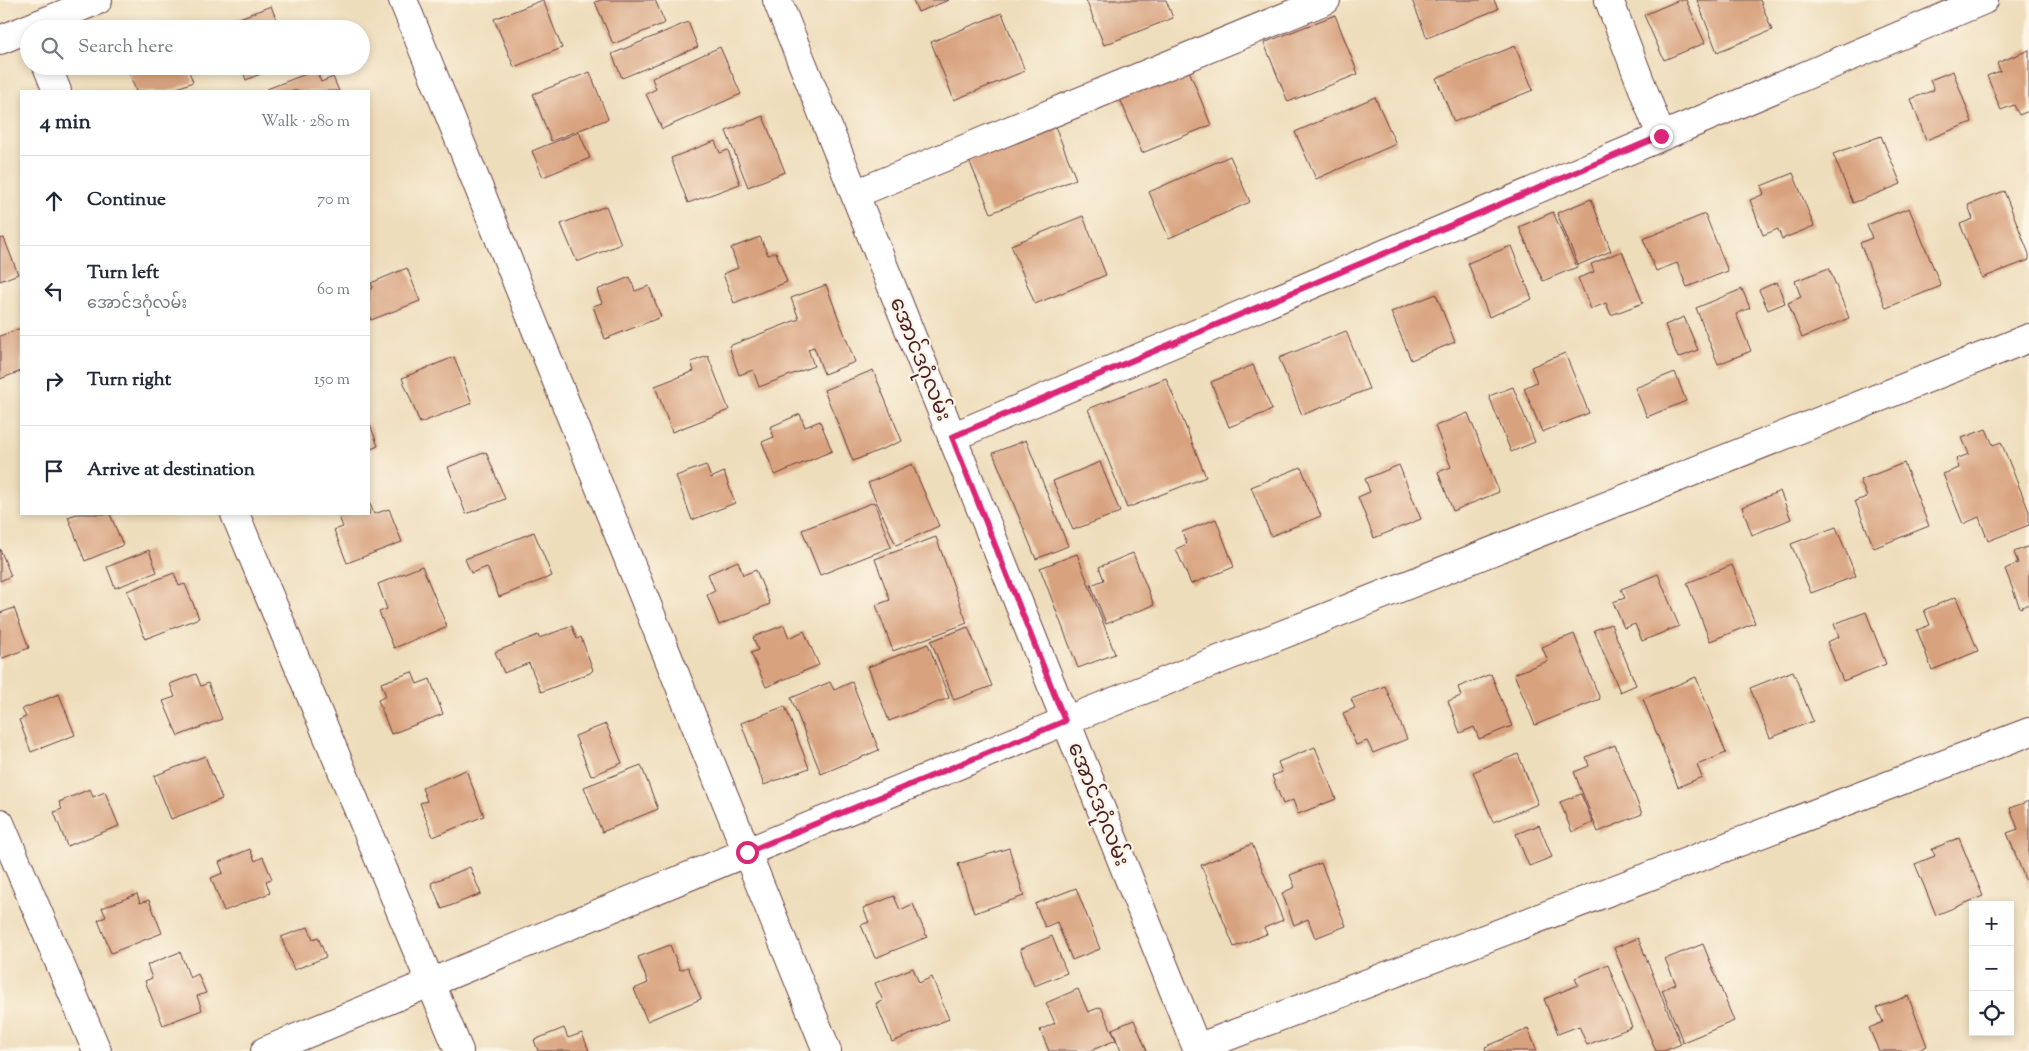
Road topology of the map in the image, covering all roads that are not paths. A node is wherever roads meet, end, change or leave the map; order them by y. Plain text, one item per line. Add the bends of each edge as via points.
1 (98, 0) edge
2 (403, 0) edge
3 (777, 0) edge
4 (1326, 0) edge
5 (1609, 0) edge
6 (1984, 0) edge
7 (50, 20) edge
8 (20, 32) edge
9 (0, 40) edge
10 (50, 75) edge
11 (57, 90) edge
12 (1661, 136) junction
13 (855, 194) junction
14 (2029, 338) edge
15 (952, 437) junction
16 (235, 515) edge
17 (1065, 721) junction
18 (2029, 732) edge
19 (0, 823) edge
20 (747, 852) junction
21 (432, 982) junction
22 (1198, 1050) edge
23 (97, 1051) edge
24 (265, 1051) edge
25 (459, 1051) edge
26 (827, 1051) edge

1 - 7 street
2 - 20 street
3 - 13 street, အောင်ဒဂုံလမ်း
4 - 13 street
5 - 12 street
6 - 12 street
8 - 9 street
10 - 11 street
12 - 15 street
13 - 15 street, အောင်ဒဂုံလမ်း
14 - 17 street
15 - 17 street, အောင်ဒဂုံလမ်း
16 - 21 street
17 - 20 street
17 - 22 street, အောင်ဒဂုံလမ်း
18 - 22 street
19 - 23 street
20 - 21 street
20 - 26 street
21 - 24 street
21 - 25 street

